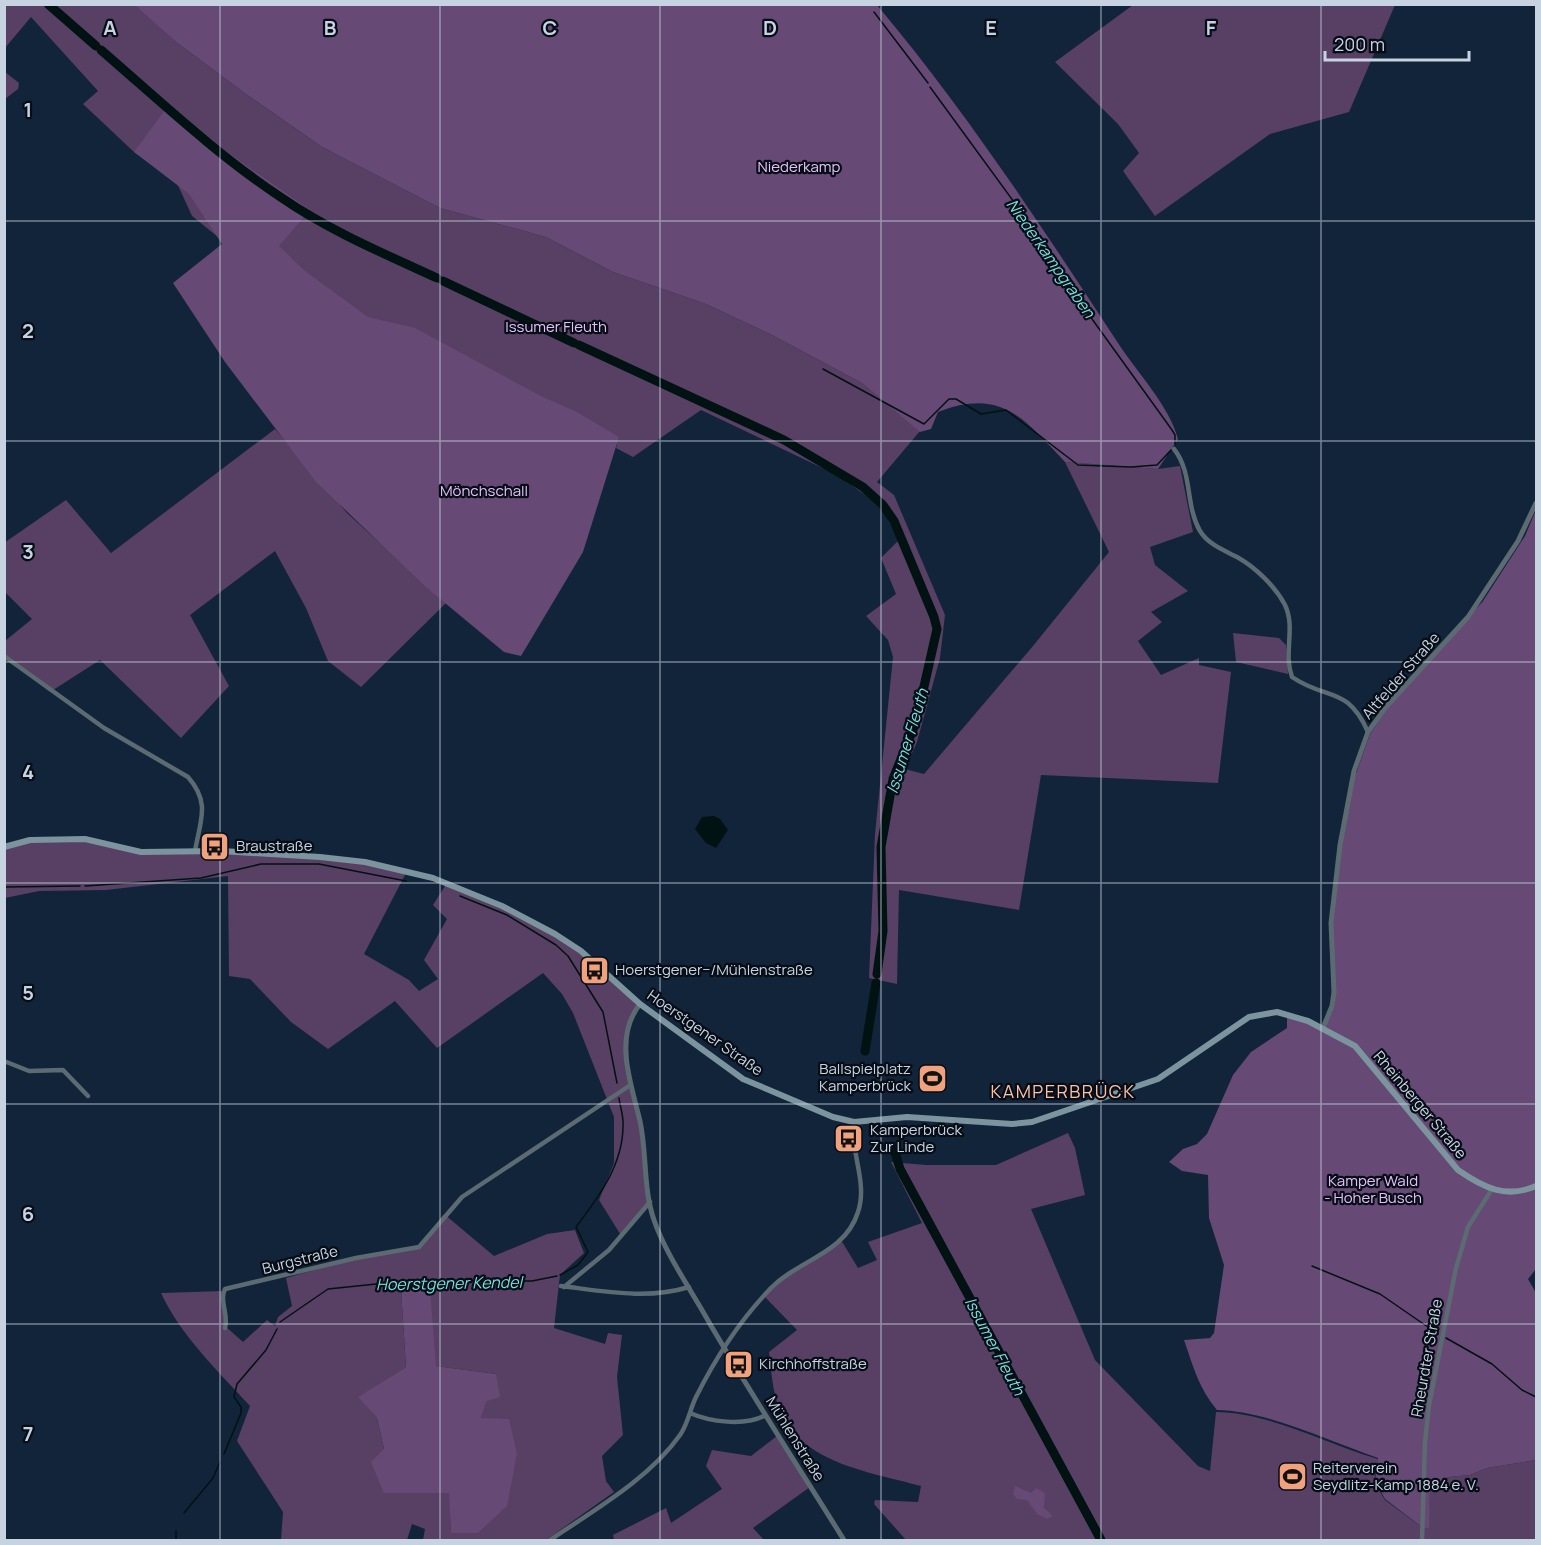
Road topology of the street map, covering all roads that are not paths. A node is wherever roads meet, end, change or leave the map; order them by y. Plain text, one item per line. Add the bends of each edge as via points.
1 (1174, 449) dead end
2 (1536, 503) edge
3 (4, 656) edge
4 (1368, 732) junction
5 (4, 848) edge
6 (195, 851) junction
7 (640, 1004) junction
8 (1323, 1028) junction
9 (4, 1061) edge
10 (629, 1086) junction
11 (88, 1096) dead end
12 (854, 1122) junction
13 (1536, 1186) edge
14 (1492, 1189) junction
15 (650, 1202) junction
16 (689, 1287) junction
17 (225, 1328) dead end
18 (724, 1347) junction
19 (690, 1413) junction
20 (764, 1416) junction
21 (550, 1540) edge
22 (844, 1540) edge
23 (1422, 1540) edge

1 - 4 street via 1182,459 1194,517 1203,536 1247,564 1285,606 1290,621 1287,657 1292,677 1353,705
2 - 4 street, Altfelder Straße via 1518,541 1468,617
3 - 6 street via 104,728 188,777 203,803
4 - 8 street, Altfelder Straße via 1354,771 1340,845 1331,923 1334,992
5 - 6 main road, Hoerstgener Straße via 51,838 85,839 141,852
6 - 7 main road, Hoerstgener Straße via 365,862 433,878 502,906 555,934 581,951
7 - 10 street, Mühlenstraße via 628,1022
7 - 12 main road, Hoerstgener Straße via 743,1078 833,1117
8 - 12 main road, Hoerstgener Straße via 1289,1015 1260,1013 1239,1023 1158,1079 1032,1122 907,1117
8 - 14 main road, Rheinberger Straße via 1355,1046 1458,1170
9 - 11 street via 29,1071 63,1070
10 - 15 street, Mühlenstraße via 640,1122
10 - 17 street, Burgstraße via 462,1197 419,1247 225,1289
12 - 18 street via 852,1138 861,1198 852,1225 831,1249 775,1283
13 - 14 main road, Rheinberger Straße via 1511,1194
14 - 23 street, Rheurdter Straße via 1464,1236 1454,1279 1429,1405
15 - 16 street, Mühlenstraße via 654,1221
15 - 16 street via 609,1250 563,1286 611,1293
16 - 18 street, Mühlenstraße
18 - 19 street
18 - 20 street, Mühlenstraße
19 - 20 street via 723,1421
19 - 21 street via 682,1432 659,1459 616,1495
20 - 22 street, Mühlenstraße

